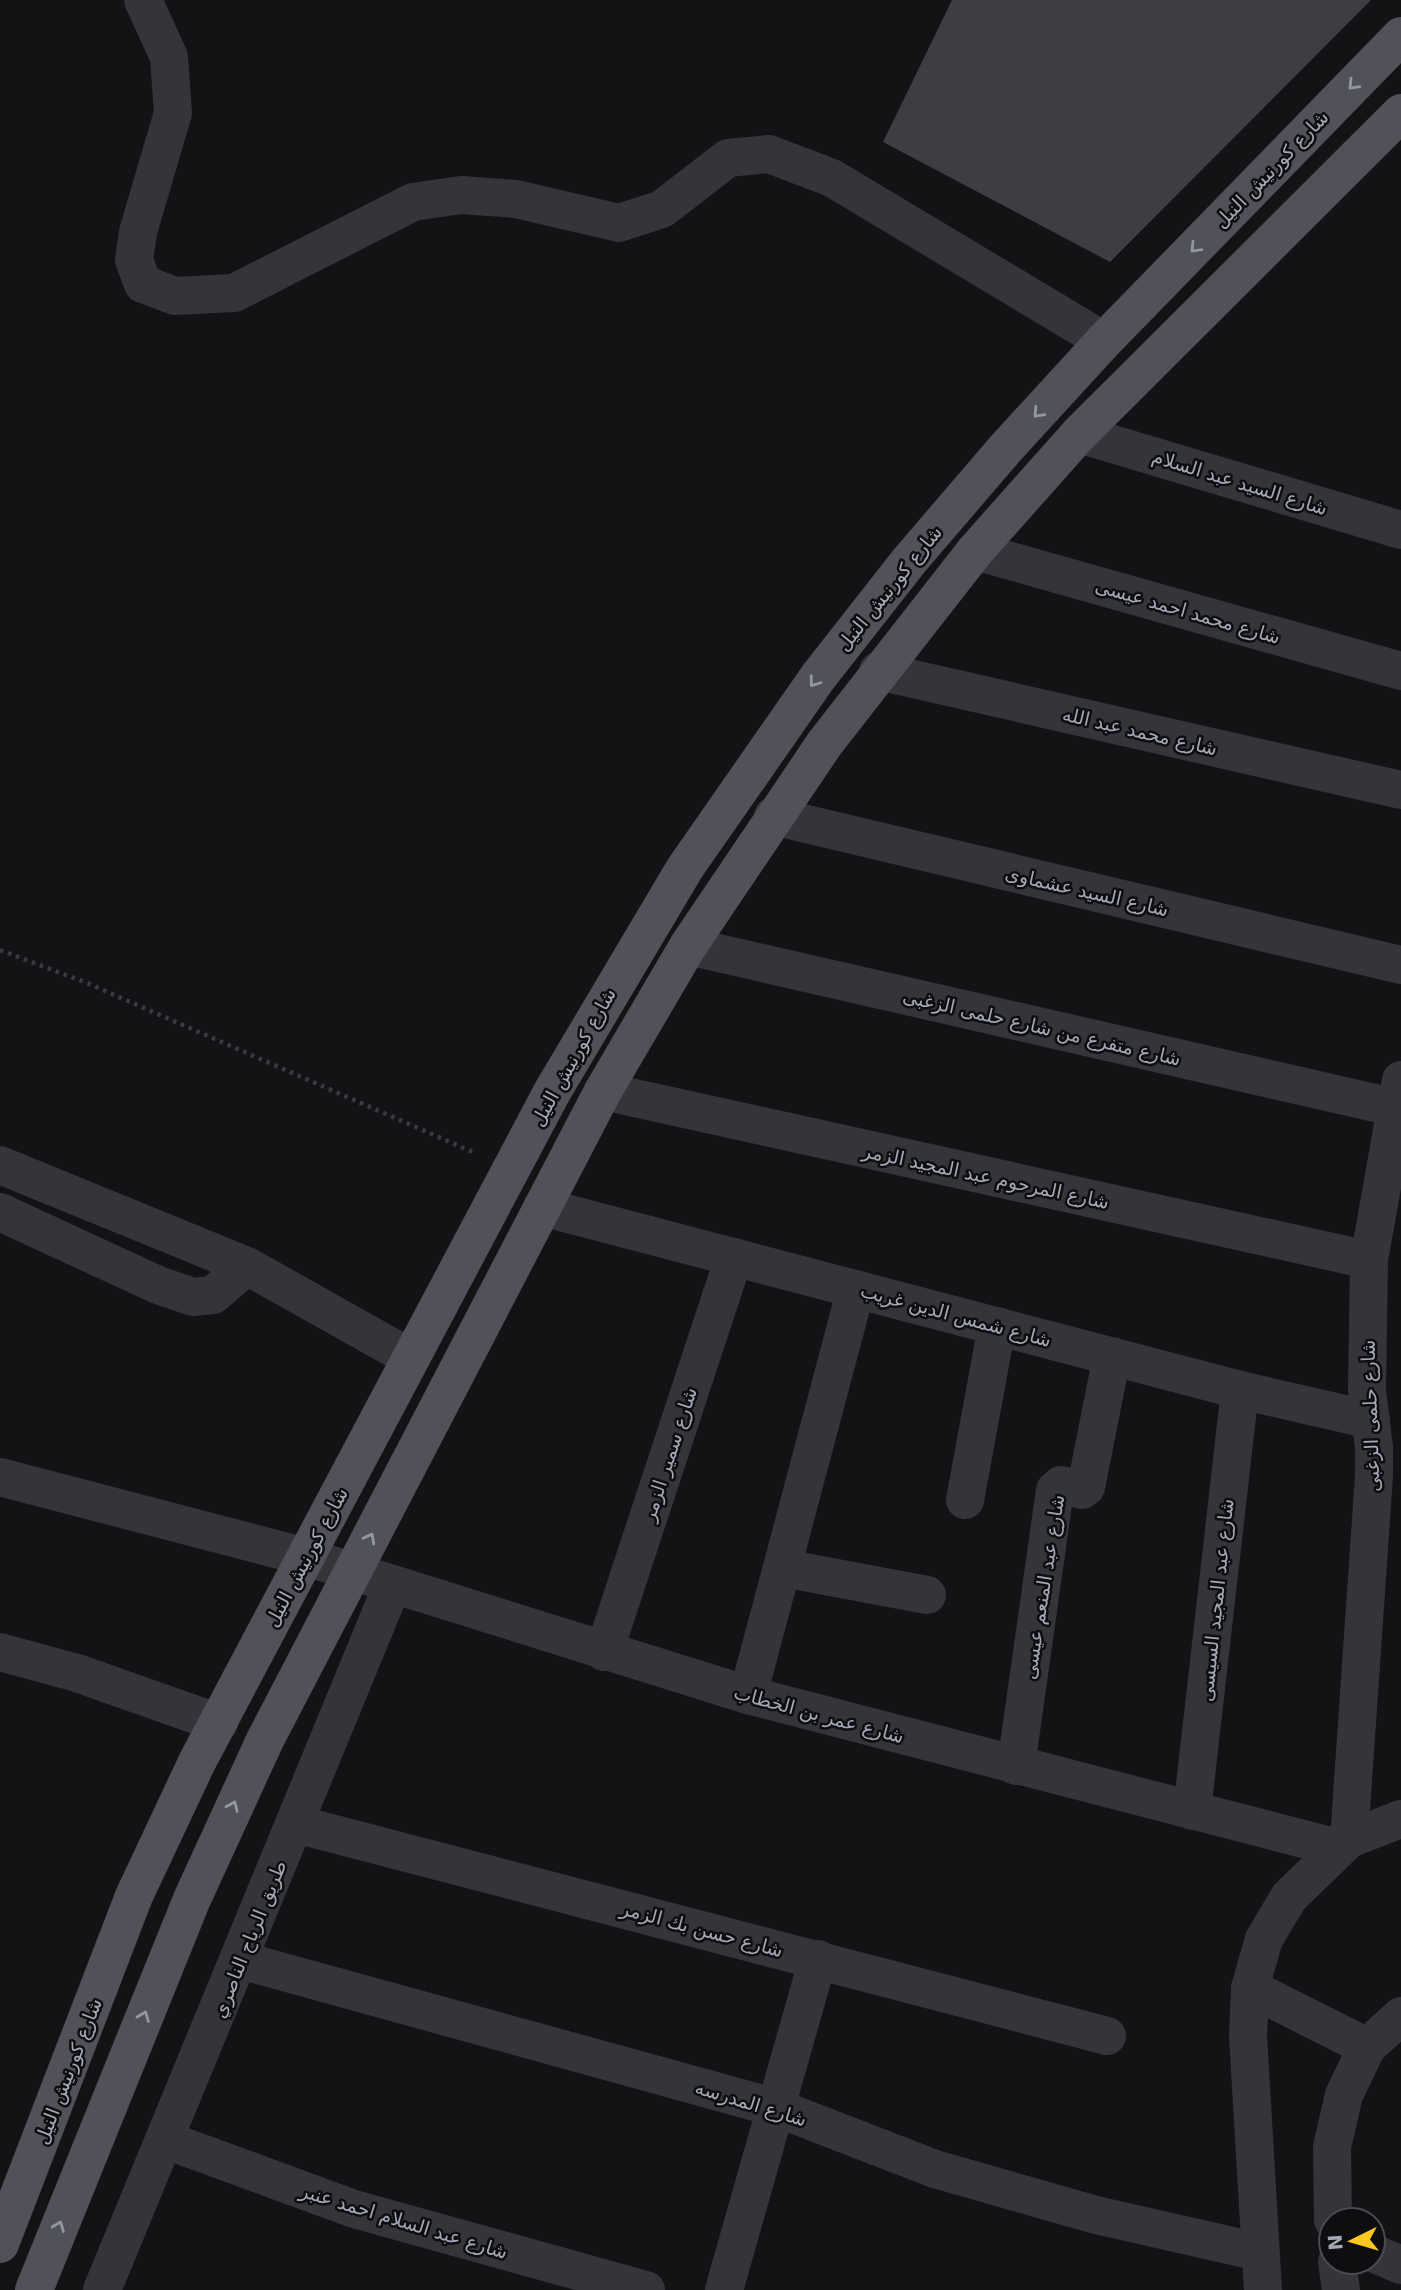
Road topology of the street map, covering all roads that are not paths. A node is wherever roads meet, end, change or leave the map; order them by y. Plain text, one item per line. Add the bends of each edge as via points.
1 (143, 0) edge
2 (1401, 36) edge
3 (1401, 113) edge
4 (1104, 341) junction
5 (1079, 434) junction
6 (1401, 530) edge
7 (975, 551) junction
8 (878, 671) junction
9 (1401, 671) edge
10 (1401, 790) edge
11 (773, 816) junction
12 (688, 946) junction
13 (1401, 965) edge
14 (603, 1091) junction
15 (1399, 1094) edge
16 (0, 1165) edge
17 (1391, 1193) edge
18 (542, 1207) junction
19 (0, 1212) edge
20 (734, 1256) junction
21 (1369, 1260) junction
22 (247, 1266) junction
23 (856, 1289) junction
24 (998, 1326) junction
25 (1112, 1356) junction
26 (411, 1358) junction
27 (1240, 1390) junction
28 (1371, 1420) junction
29 (0, 1477) edge
30 (965, 1500) dead end
31 (306, 1557) junction
32 (783, 1568) junction
33 (352, 1573) junction
34 (392, 1586) junction
35 (927, 1595) dead end
36 (0, 1652) edge
37 (604, 1652) junction
38 (748, 1695) junction
39 (219, 1723) junction
40 (1016, 1766) junction
41 (1192, 1811) junction
42 (1401, 1819) edge
43 (296, 1824) junction
44 (1343, 1844) junction
45 (818, 1959) junction
46 (240, 1960) junction
47 (1250, 1988) junction
48 (1401, 2016) edge
49 (1107, 2036) dead end
50 (1367, 2047) junction
51 (777, 2108) junction
52 (166, 2140) junction
53 (1333, 2206) edge
54 (0, 2244) edge
55 (1259, 2252) junction
56 (34, 2290) edge
57 (102, 2290) edge
58 (646, 2290) edge
59 (724, 2290) edge
60 (1263, 2290) edge

1 - 4 street via 169,57 173,114 134,260 143,284 175,296 234,293 413,202 461,195 516,199 619,223 662,209 728,158 769,154 832,178
2 -> 4 main road, شارع كورنيش النيل
3 - 5 main road
4 -> 26 main road, شارع كورنيش النيل via 918,551 818,677 685,868 595,1016
5 - 6 street, شارع السيد عبد السلام
5 - 7 main road
7 - 8 main road
7 - 9 street, شارع محمد احمد عيسى
8 - 10 street, شارع محمد عبد الله
8 - 11 main road
11 - 12 main road
11 - 13 street, شارع السيد عشماوى
12 - 14 main road
12 - 15 street, شارع متفرع من شارع حلمى الزغبى
14 - 18 main road
14 - 21 street, شارع المرحوم عبد المجيد الزمر
15 - 17 street, شارع حلمى الزغبى
16 - 22 street
17 - 21 street, شارع حلمى الزغبى
18 - 20 street, شارع شمس الدين غريب
33 -> 18 main road
19 - 22 street via 193,1297 213,1295
20 - 23 street, شارع شمس الدين غريب
20 - 37 street, شارع سمير الزمر
21 - 28 street, شارع حلمى الزغبى
22 - 26 street
23 - 24 street, شارع شمس الدين غريب
23 - 32 street
24 - 25 street, شارع شمس الدين غريب
24 - 30 street
25 - 27 street, شارع شمس الدين غريب
25 - 40 street, شارع عبد المنعم عيسى via 1086,1487 1061,1485 1055,1490
26 - 31 main road, شارع كورنيش النيل
27 - 28 street, شارع شمس الدين غريب
27 - 41 street, شارع عبد المجيد السيسى
28 - 44 street, شارع حلمى الزغبى via 1374,1476
29 - 31 street, شارع عمر بن الخطاب
31 - 33 street, شارع عمر بن الخطاب
31 - 39 main road, شارع كورنيش النيل
32 - 35 street
32 - 38 street
33 - 34 street, شارع عمر بن الخطاب
56 -> 33 main road via 192,1899 265,1740
34 - 37 street, شارع عمر بن الخطاب
34 - 43 street, طريق الرياح الناصري
36 - 39 street
37 - 38 street, شارع عمر بن الخطاب
38 - 40 street, شارع عمر بن الخطاب
39 - 54 main road, شارع كورنيش النيل via 134,1896
40 - 41 street, شارع عمر بن الخطاب
41 - 44 street, شارع عمر بن الخطاب
42 - 44 street
43 - 45 street, شارع حسن بك الزمر
43 - 46 street, طريق الرياح الناصري
44 - 47 street via 1289,1897 1264,1940
45 - 49 street, شارع حسن بك الزمر
45 - 51 street
46 - 51 street, شارع المدرسه
46 - 52 street, طريق الرياح الناصري
47 - 50 street
47 - 55 street via 1248,2036
48 - 50 street
50 - 53 street via 1344,2095 1332,2147
51 - 55 street, شارع المدرسه via 935,2169 1096,2215
51 - 59 street
52 - 57 street, طريق الرياح الناصري
52 - 58 street, شارع عبد السلام احمد عنبر via 354,2209
55 - 60 street

